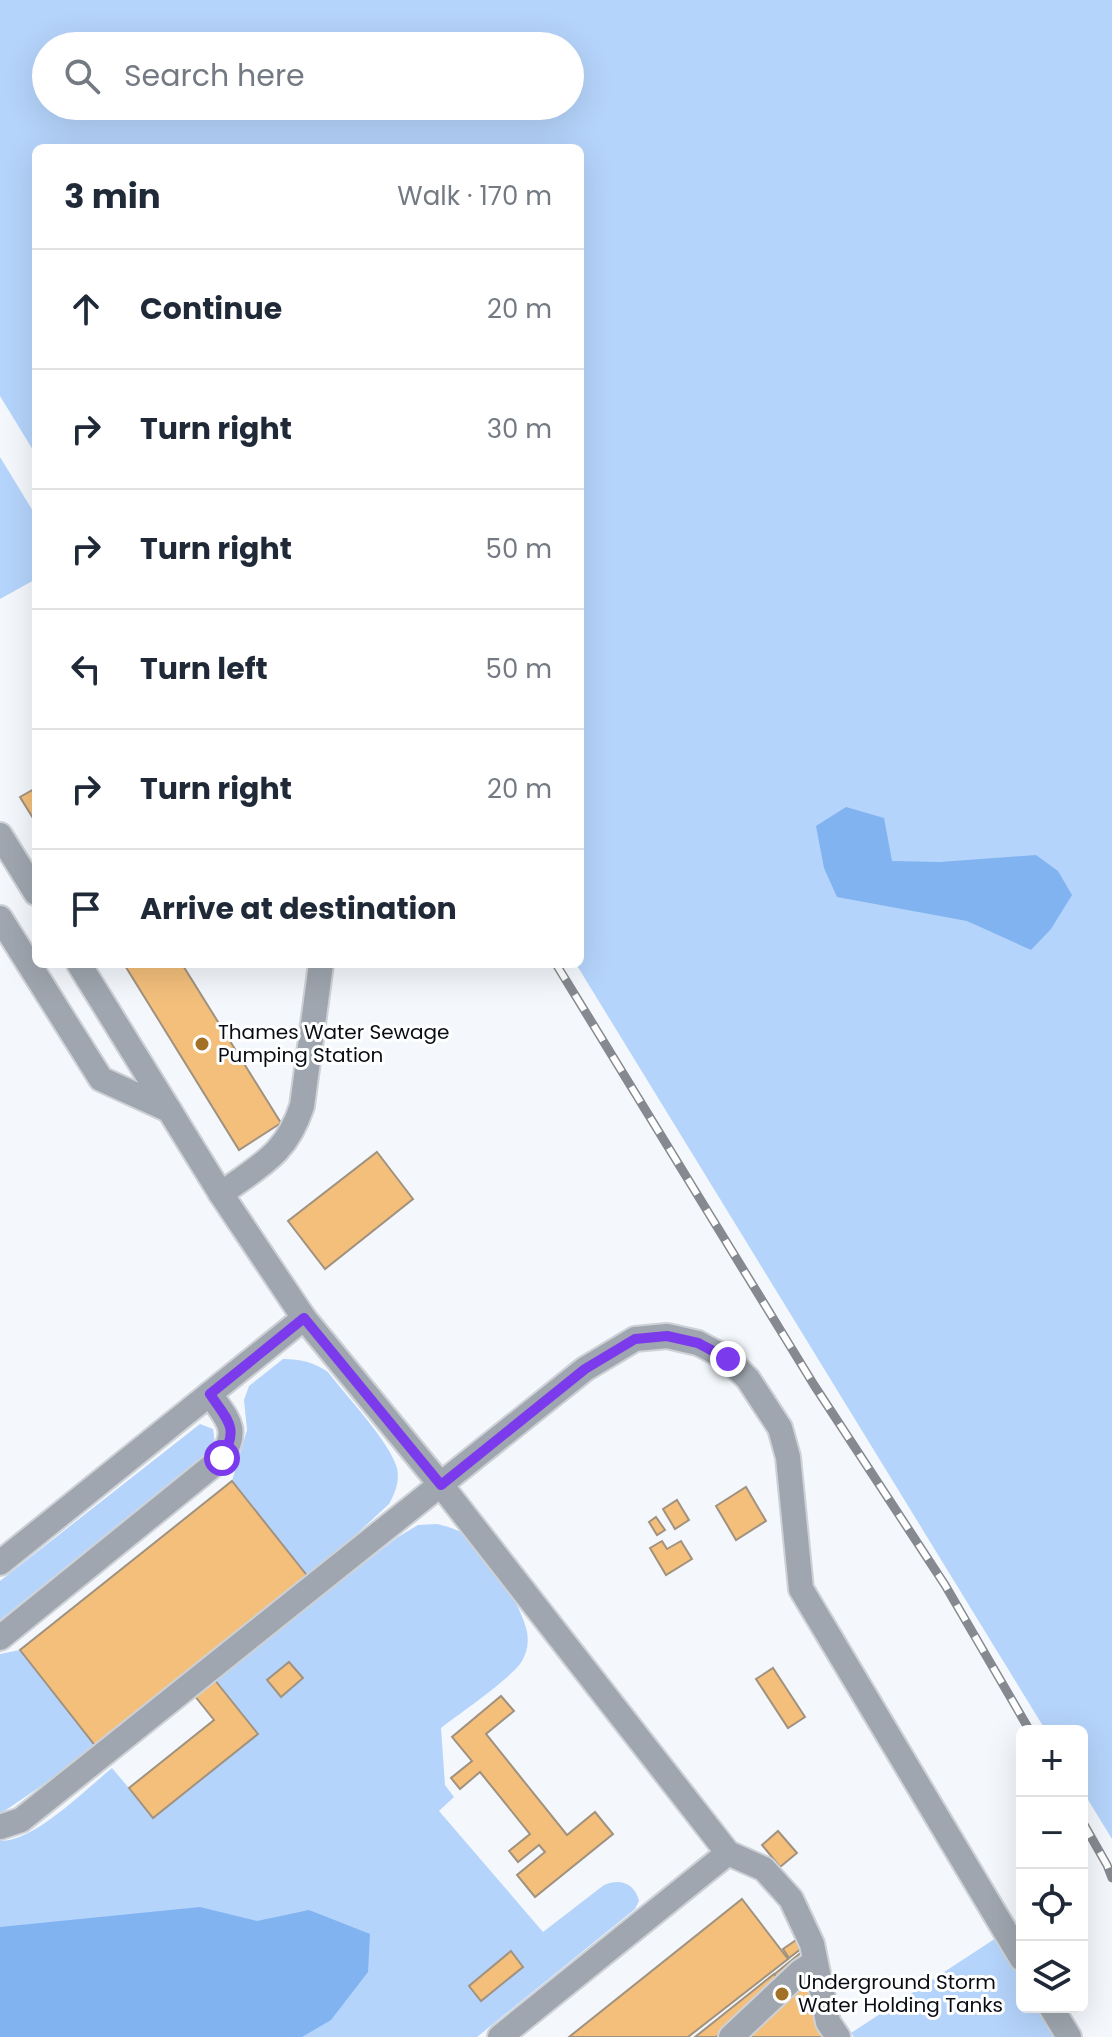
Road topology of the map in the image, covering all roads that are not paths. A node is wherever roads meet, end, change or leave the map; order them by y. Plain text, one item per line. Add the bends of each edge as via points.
1 (0, 835) edge
2 (32, 887) edge
3 (0, 918) edge
4 (81, 968) edge
5 (320, 968) edge
6 (169, 1110) junction
7 (221, 1194) junction
8 (304, 1318) junction
9 (210, 1394) junction
10 (441, 1485) junction
11 (0, 1563) edge
12 (0, 1638) edge
13 (0, 1827) edge
14 (728, 1853) junction
15 (1016, 1949) edge
16 (815, 1962) junction
17 (1055, 2013) edge
18 (500, 2037) edge
19 (731, 2037) edge
20 (838, 2037) edge
21 (1069, 2037) edge

1 - 2 lane
3 - 6 lane via 101,1079
4 - 6 lane
5 - 7 lane via 295,1127 285,1145
6 - 7 lane
7 - 8 lane
8 - 9 lane
8 - 10 lane
9 - 11 lane
9 - 12 lane via 232,1428 222,1458
10 - 13 lane via 21,1820
10 - 14 lane
10 - 15 lane via 585,1369 635,1339 667,1336 698,1343 728,1359 780,1428 788,1457 801,1589
14 - 16 lane via 764,1869 791,1899
14 - 18 lane
16 - 19 lane
16 - 20 lane via 828,2022
17 - 21 lane

